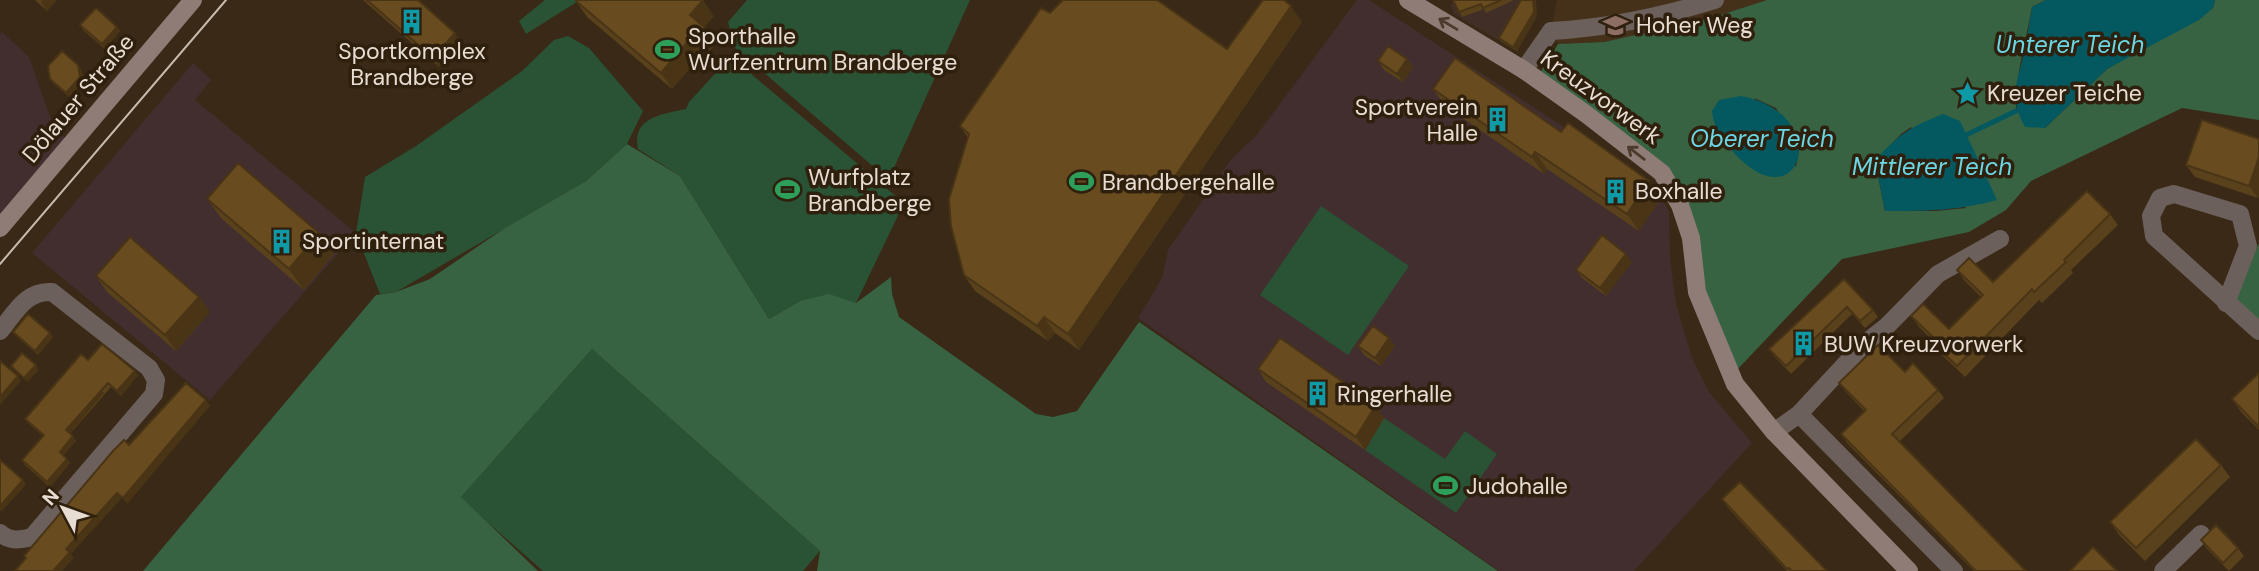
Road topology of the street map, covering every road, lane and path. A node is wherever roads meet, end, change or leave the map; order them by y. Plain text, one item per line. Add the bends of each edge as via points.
1 (193, 0) edge
2 (1408, 0) edge
3 (1715, 0) edge
4 (1524, 71) junction
5 (0, 228) edge
6 (2000, 239) dead end
7 (2225, 303) junction
8 (0, 331) edge
9 (2259, 331) edge
10 (1799, 414) junction
11 (1773, 432) junction
12 (0, 533) edge
13 (2201, 534) dead end
14 (1909, 571) edge
15 (1954, 571) edge
16 (2163, 571) edge

1 - 5 street, Dölauer Straße
4 -> 2 street, Kreuzvorwerk
3 - 4 street via 1662,16 1592,29 1551,31
11 -> 4 street, Kreuzvorwerk via 1735,384 1697,292 1691,238 1680,205 1662,173
6 - 10 street via 1938,274
7 - 7 street via 2154,236 2151,216 2160,198 2174,194 2239,214 2248,246
7 - 9 street
8 - 12 street via 29,296 52,292 149,368 156,380 153,394 32,537 19,541
10 - 11 street
10 - 15 street
11 - 14 street, Kreuzvorwerk
13 - 16 street

